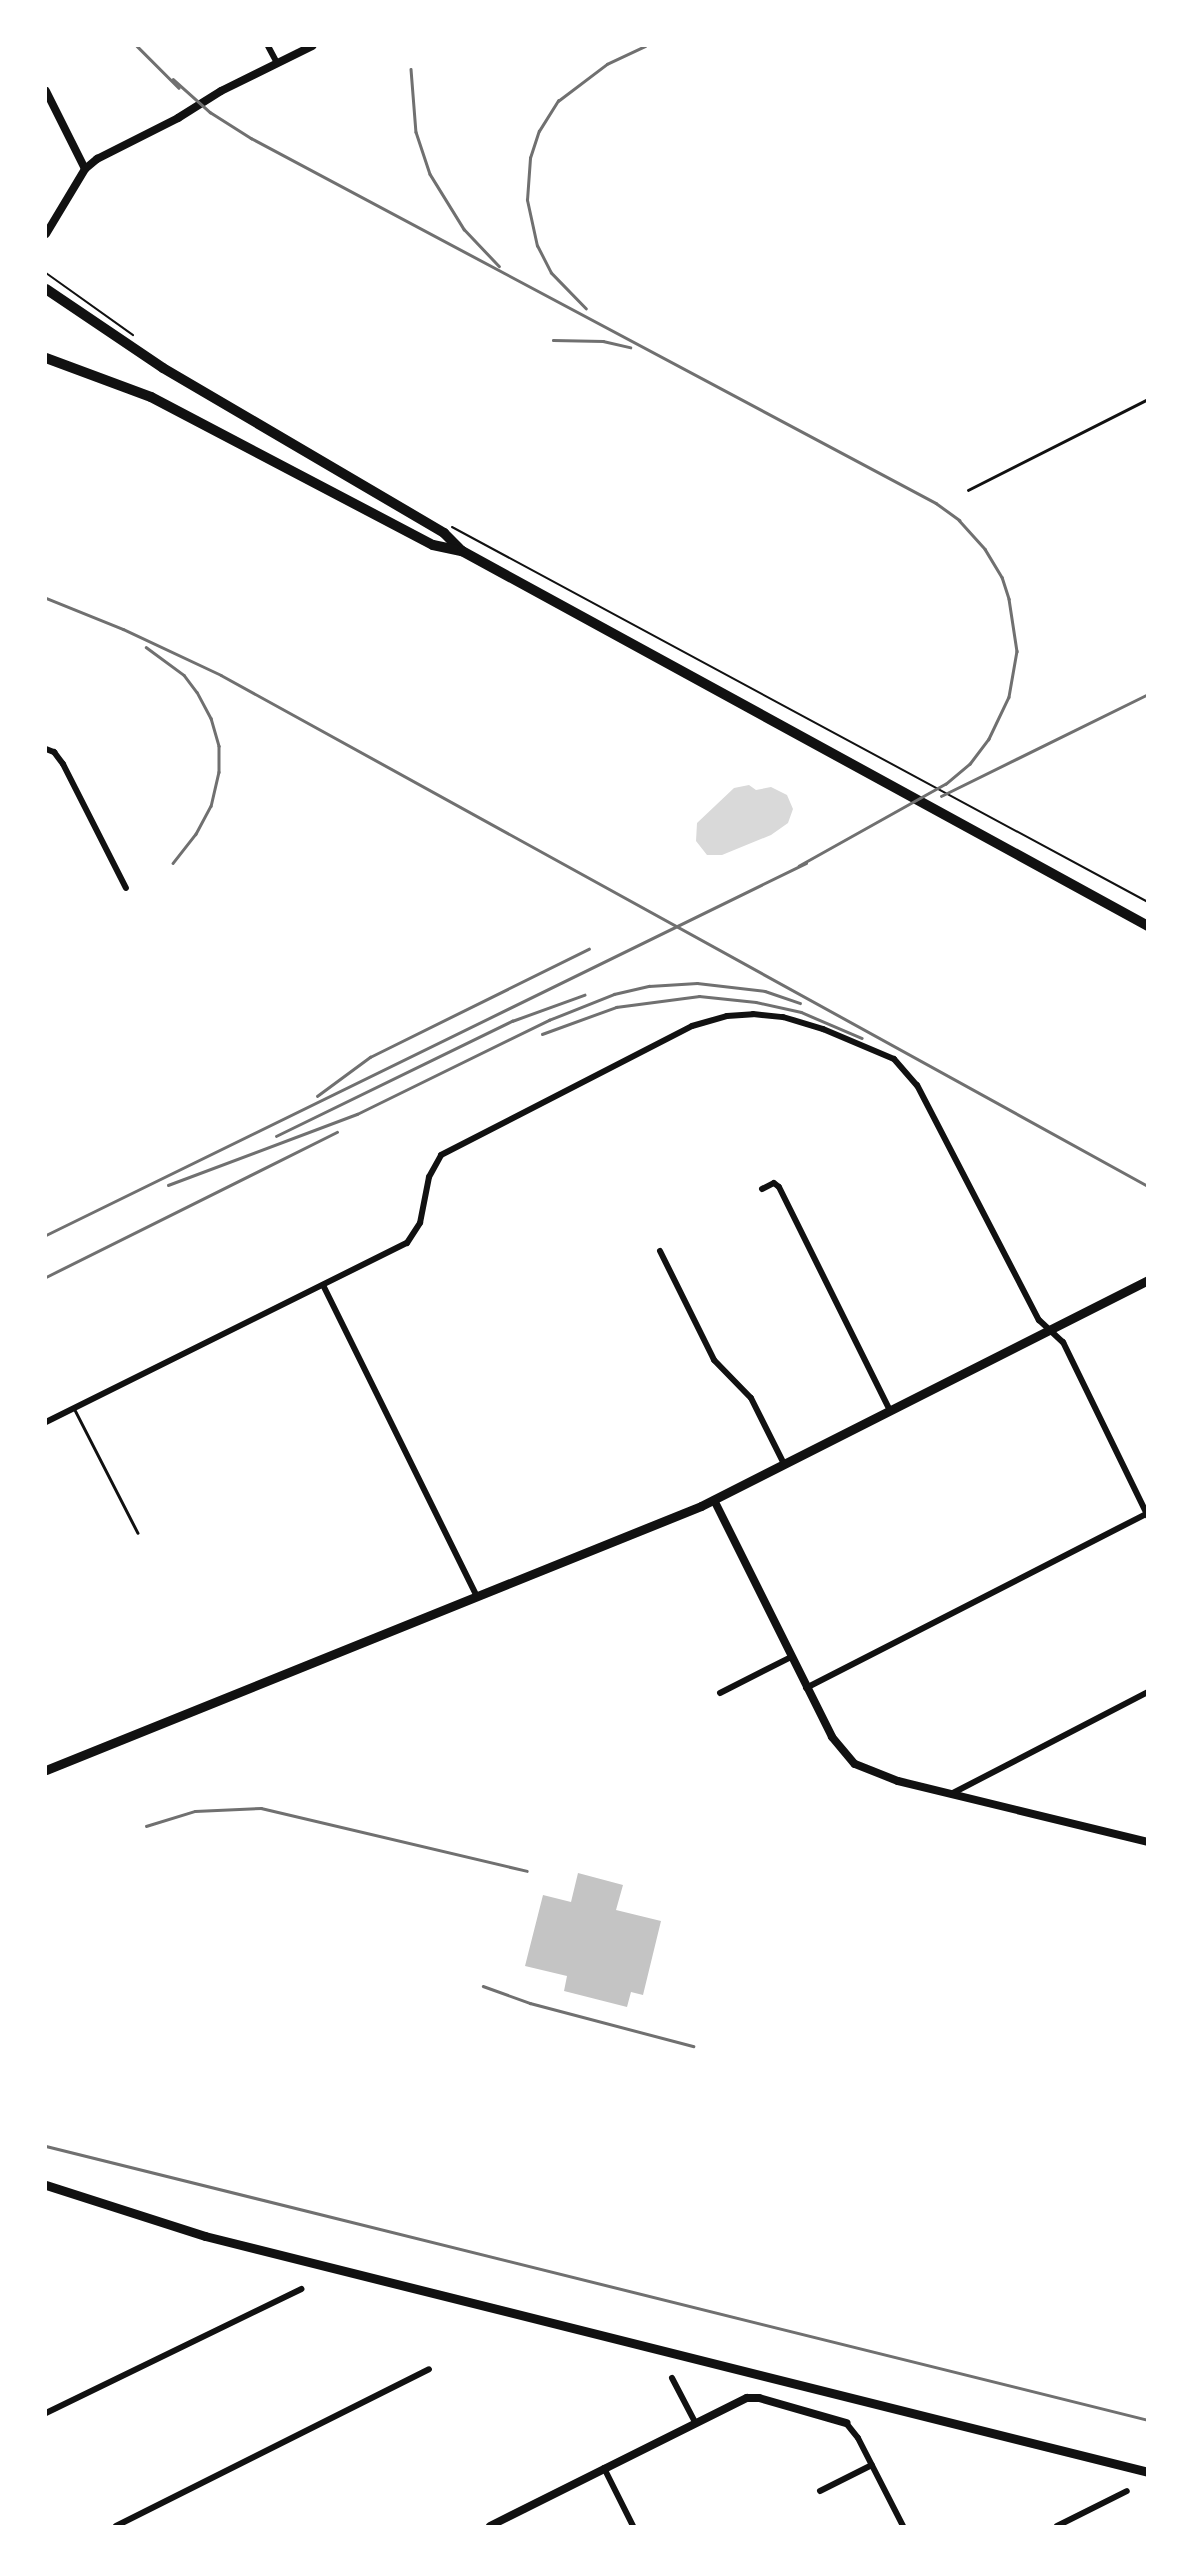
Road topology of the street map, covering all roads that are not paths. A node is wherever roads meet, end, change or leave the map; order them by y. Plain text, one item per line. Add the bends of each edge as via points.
1 (268, 46) edge
2 (312, 46) edge
3 (276, 63) junction
4 (46, 91) edge
5 (85, 169) junction
6 (46, 234) edge
7 (46, 289) edge
8 (46, 358) edge
9 (1147, 399) edge
10 (968, 489) dead end
11 (462, 551) junction
12 (47, 749) edge
13 (126, 888) dead end
14 (1147, 926) edge
15 (762, 1189) dead end
16 (660, 1251) dead end
17 (1147, 1280) edge
18 (323, 1285) junction
19 (1051, 1331) junction
20 (74, 1408) junction
21 (890, 1411) junction
22 (46, 1422) edge
23 (785, 1464) junction
24 (714, 1500) junction
25 (1147, 1514) edge
26 (138, 1533) dead end
27 (477, 1596) junction
28 (791, 1657) junction
29 (806, 1688) junction
30 (1147, 1692) edge
31 (720, 1693) dead end
32 (46, 1769) edge
33 (951, 1794) junction
34 (1147, 1842) edge
35 (46, 2185) edge
36 (301, 2289) dead end
37 (429, 2369) dead end
38 (672, 2378) dead end
39 (46, 2413) edge
40 (695, 2422) junction
41 (846, 2423) joint
42 (872, 2465) junction
43 (604, 2468) junction
44 (1147, 2472) edge
45 (820, 2491) dead end
46 (1127, 2491) dead end
47 (116, 2526) edge
48 (490, 2526) edge
49 (633, 2526) edge
50 (903, 2526) edge
51 (1057, 2526) edge

1 - 3 street
2 - 3 street
3 - 5 street
4 - 5 street
5 - 6 street
7 - 11 main road via 163,368 444,533
8 - 11 main road via 151,397 433,545
9 - 10 lane
11 - 14 main road
12 - 13 street via 63,764
15 - 21 street via 774,1183 779,1187
16 - 23 street via 714,1360 747,1392
17 - 19 main road
18 - 19 street via 407,1243 420,1223 429,1177 441,1155 692,1026 727,1016 783,1017 894,1059 917,1085 1039,1320
18 - 20 street
18 - 27 street
19 - 21 main road
19 - 25 street via 1063,1342
20 - 22 street
20 - 26 lane
21 - 23 main road
23 - 24 main road
24 - 27 main road
24 - 28 street
25 - 29 street
27 - 32 main road
28 - 29 street
28 - 31 street
29 - 33 street via 832,1738 855,1763 880,1776
30 - 33 street
33 - 34 street
35 - 44 main road via 205,2236
36 - 39 street
37 - 47 street
38 - 40 street
40 - 41 street via 734,2402 759,2398
40 - 43 street
41 - 42 street
42 - 45 street
42 - 50 street
43 - 48 street
43 - 49 street
46 - 51 street

